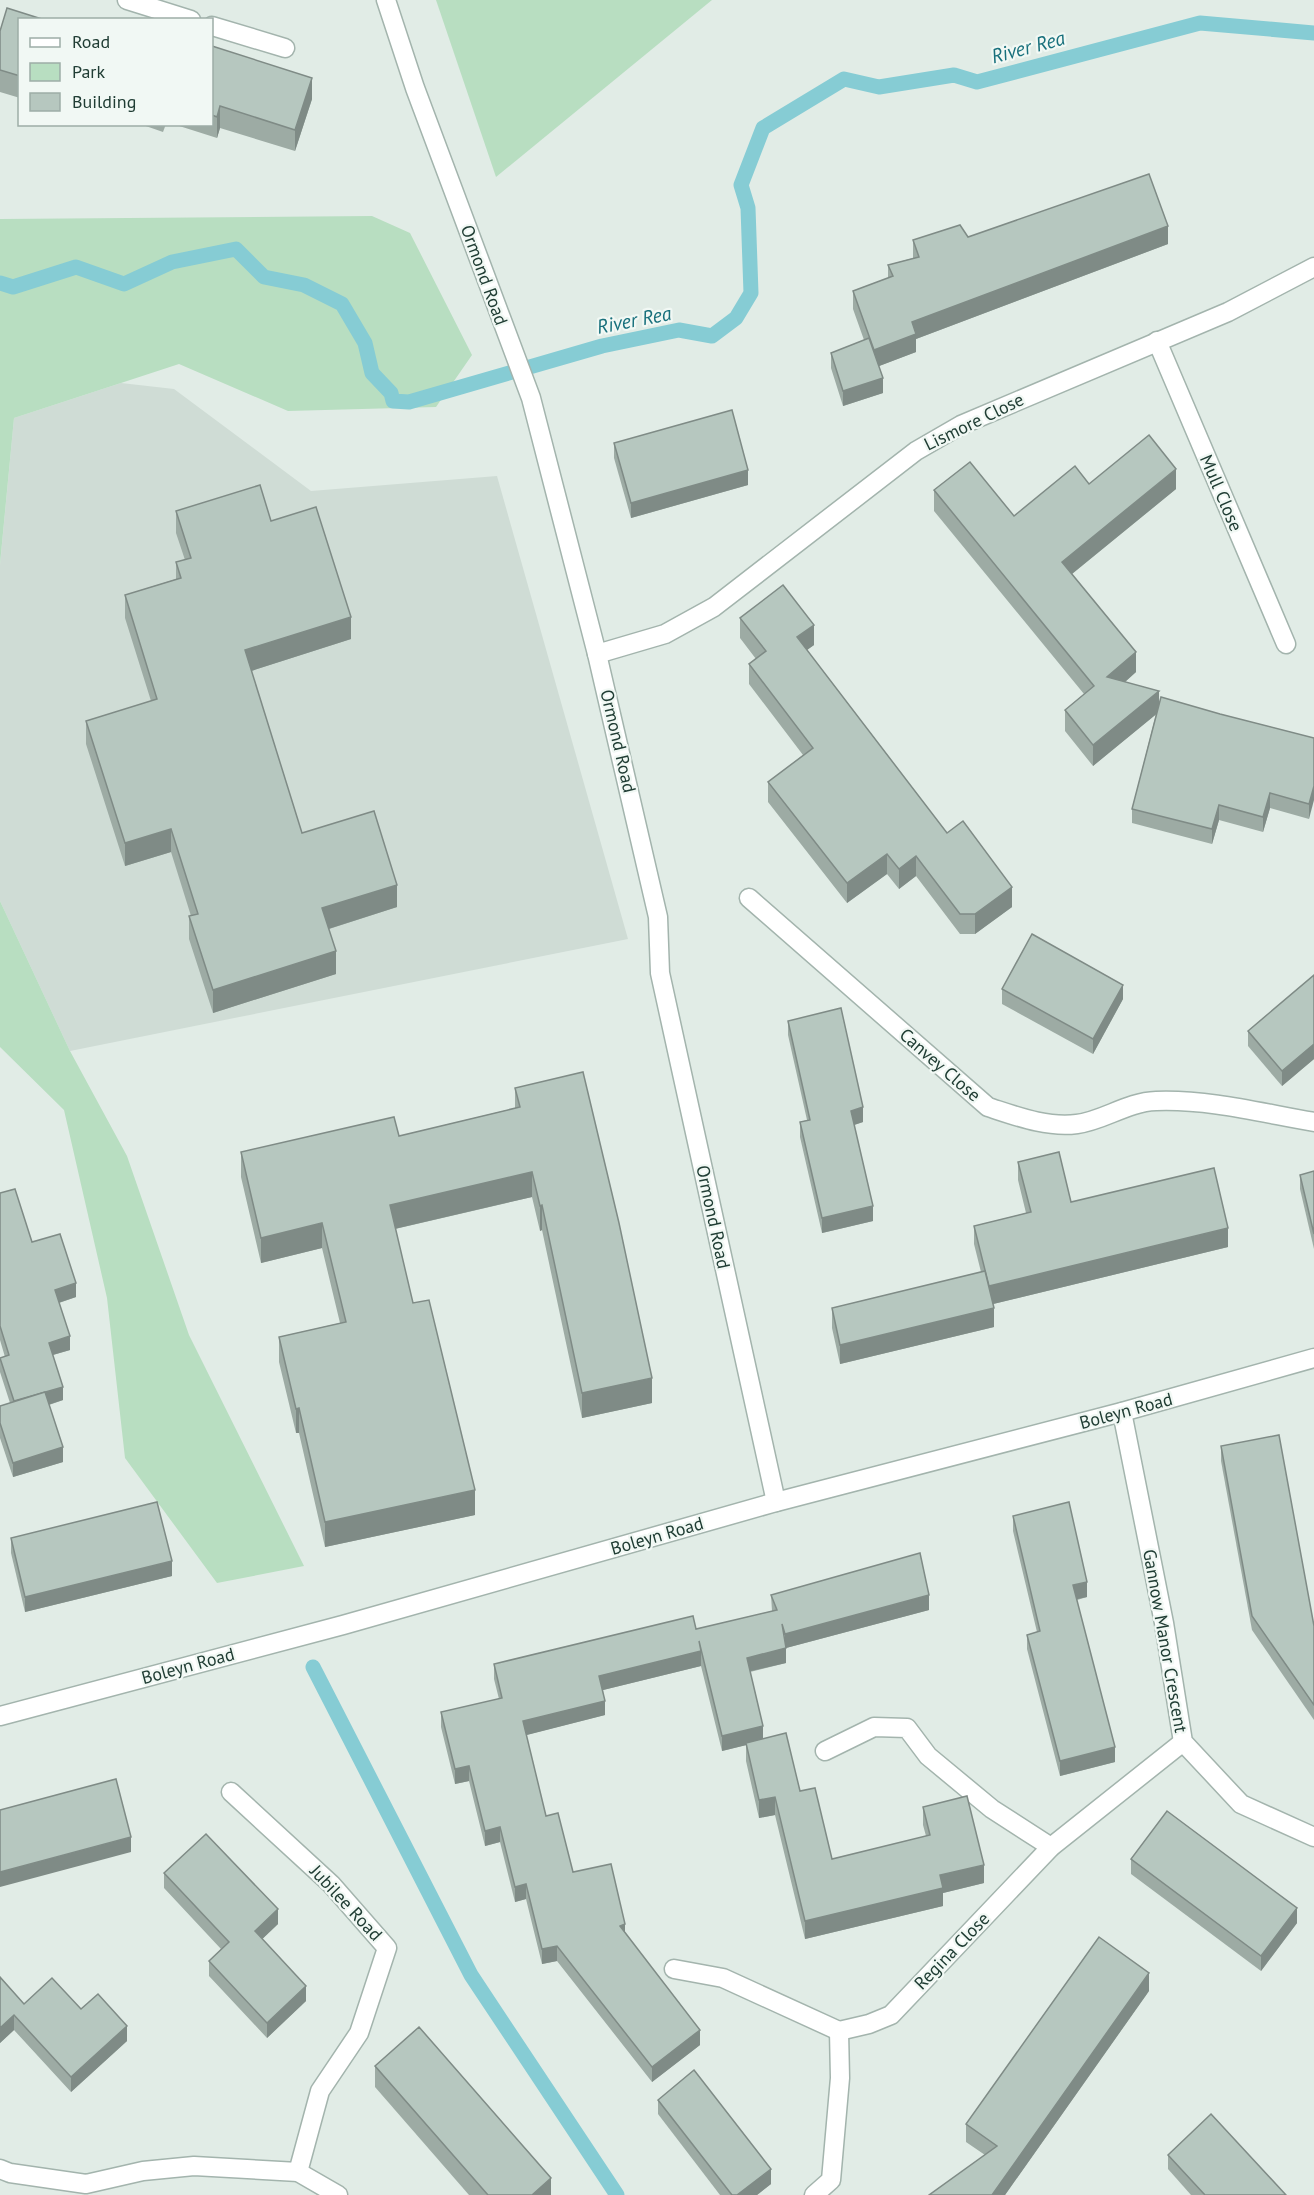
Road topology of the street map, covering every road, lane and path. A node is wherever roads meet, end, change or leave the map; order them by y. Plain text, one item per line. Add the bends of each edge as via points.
1 (127, 0) edge
2 (386, 0) edge
3 (185, 18) edge
4 (213, 26) edge
5 (285, 48) dead end
6 (1314, 267) edge
7 (1157, 341) junction
8 (1286, 644) dead end
9 (597, 654) junction
10 (749, 898) dead end
11 (1314, 1122) edge
12 (1314, 1358) edge
13 (1122, 1412) junction
14 (776, 1502) junction
15 (0, 1716) edge
16 (1183, 1742) junction
17 (825, 1751) dead end
18 (231, 1792) dead end
19 (1314, 1837) edge
20 (1051, 1847) junction
21 (674, 1970) dead end
22 (839, 2031) junction
23 (0, 2169) edge
24 (298, 2172) junction
25 (85, 2189) edge
26 (338, 2195) edge
27 (814, 2195) edge

1 - 3 street
2 - 9 street, Ormond Road via 531,398
4 - 5 street
6 - 7 street, Lismore Close via 1228,312
7 - 8 street, Mull Close
7 - 9 street, Lismore Close via 961,424 916,451 714,607 665,634
9 - 14 street, Ormond Road via 658,917 660,973
10 - 11 street, Canvey Close via 988,1107 1050,1124 1078,1124 1136,1104 1198,1102
12 - 13 street, Boleyn Road
13 - 14 street, Boleyn Road
13 - 16 street, Gannow Manor Crescent
14 - 15 street, Boleyn Road via 343,1625
16 - 19 street, Gannow Manor Crescent via 1241,1804
16 - 20 street, Regina Close
17 - 20 street via 874,1727 907,1728 928,1756 992,1809
18 - 24 street, Jubilee Road via 331,1884 387,1948 359,2032 320,2091
20 - 22 street, Regina Close via 891,2015
21 - 22 street via 723,1978
22 - 27 street via 840,2078 831,2180
23 - 25 street
24 - 25 street via 195,2166 143,2171
24 - 26 street

